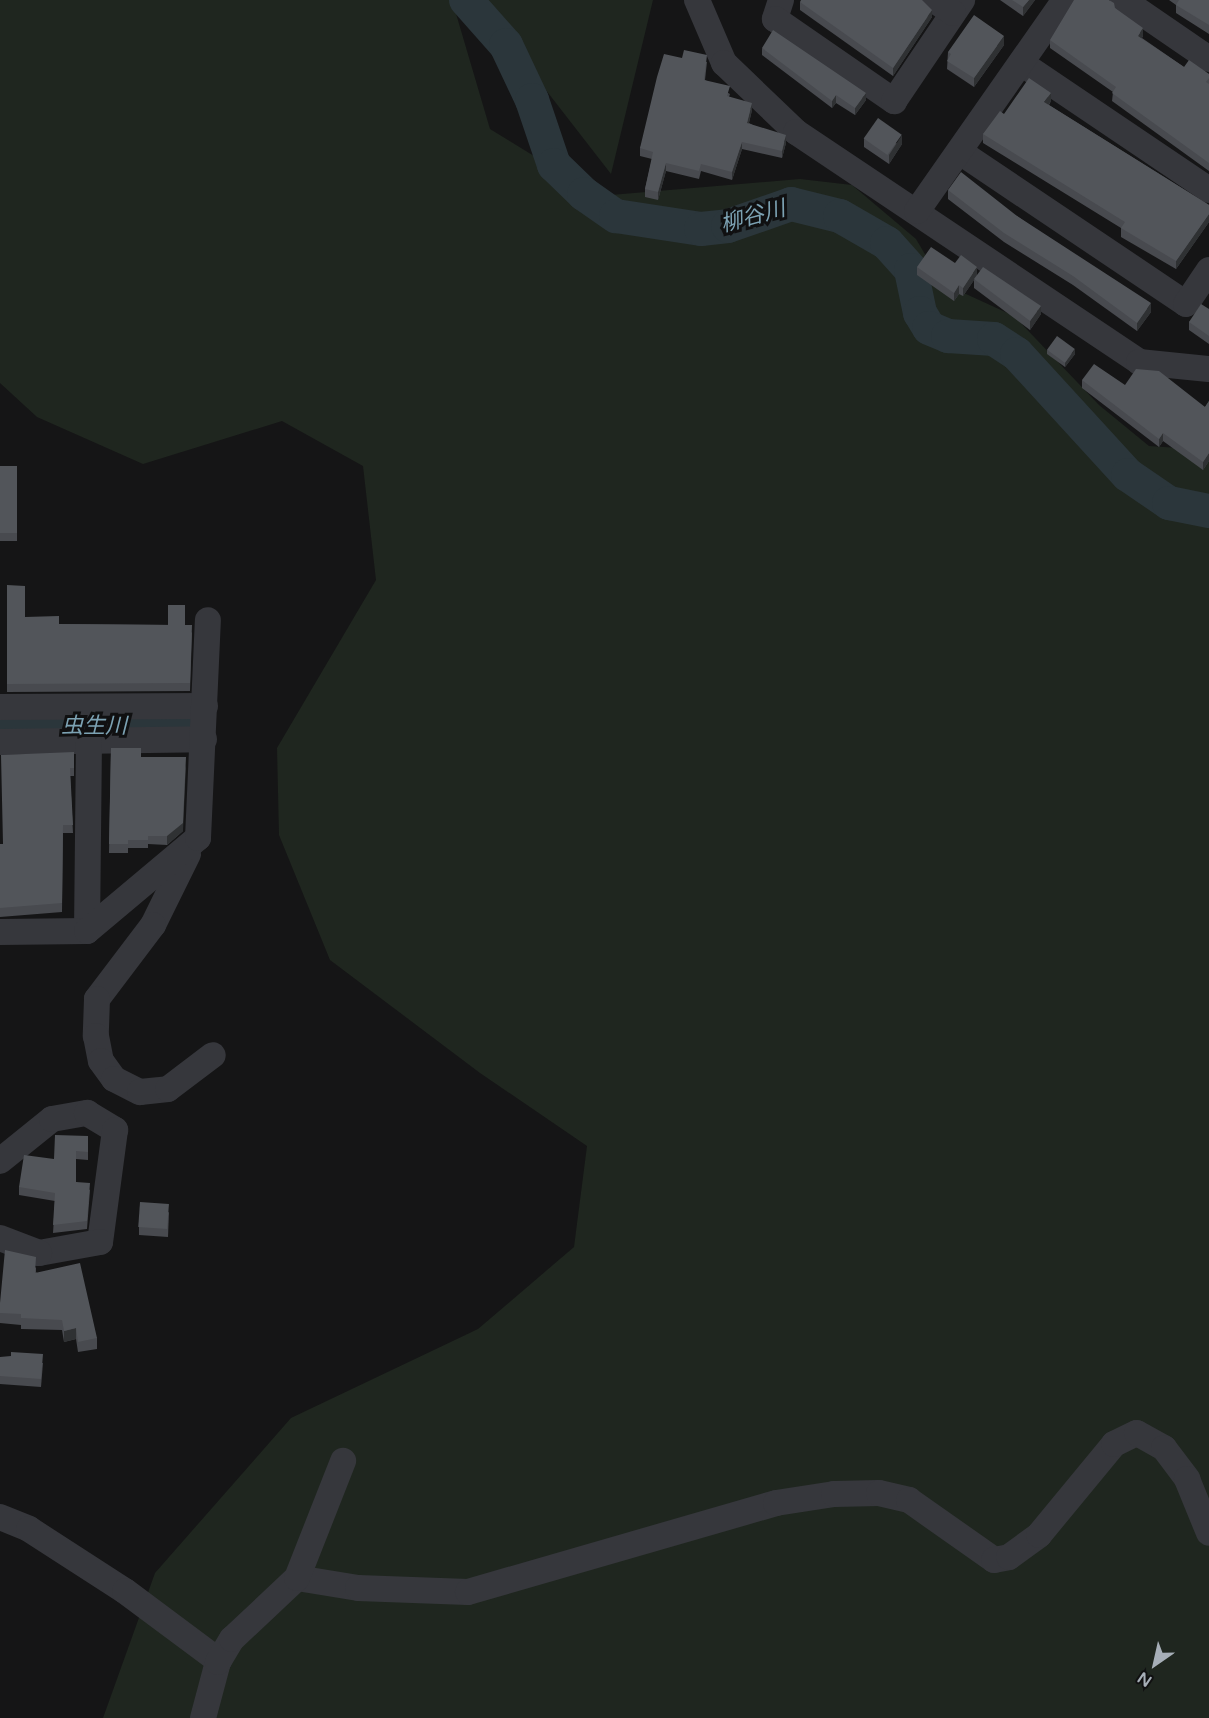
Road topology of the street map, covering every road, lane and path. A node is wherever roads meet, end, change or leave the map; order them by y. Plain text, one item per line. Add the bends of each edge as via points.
1 (697, 0) edge
2 (781, 0) edge
3 (1065, 0) edge
4 (1123, 0) edge
5 (949, 4) edge
6 (1209, 59) edge
7 (1021, 63) junction
8 (960, 152) junction
9 (1209, 190) edge
10 (917, 211) junction
11 (1209, 270) edge
12 (1209, 369) edge
13 (208, 620) dead end
14 (205, 706) junction
15 (0, 707) edge
16 (204, 740) junction
17 (89, 741) junction
18 (0, 742) edge
19 (198, 838) junction
20 (87, 931) junction
21 (0, 932) edge
22 (213, 1055) dead end
23 (0, 1161) edge
24 (0, 1238) edge
25 (343, 1461) dead end
26 (0, 1517) edge
27 (1209, 1533) edge
28 (297, 1578) junction
29 (219, 1661) junction
30 (203, 1718) edge

1 - 10 street via 724,63 748,90 796,132
2 - 5 street via 775,19 894,101
3 - 7 street
4 - 6 street
7 - 8 street
7 - 9 street
8 - 10 street
8 - 11 street via 1186,304
10 - 12 street via 1139,362
13 - 14 street
14 - 15 street
14 - 16 street
16 - 17 street
16 - 19 street
17 - 18 street
17 - 20 street
19 - 20 street
19 - 22 street via 153,925 97,999 96,1036 101,1061 114,1078 140,1092 168,1089
20 - 21 street
23 - 24 street via 52,1119 87,1113 115,1130 100,1242 39,1253
25 - 28 street
26 - 29 street via 29,1529 125,1591
27 - 28 street via 1181,1472 1164,1448 1137,1433 1114,1444 1039,1535 1009,1557 994,1560 909,1500 879,1493 834,1494 776,1503 468,1592 369,1589
28 - 29 street via 232,1639
29 - 30 street

